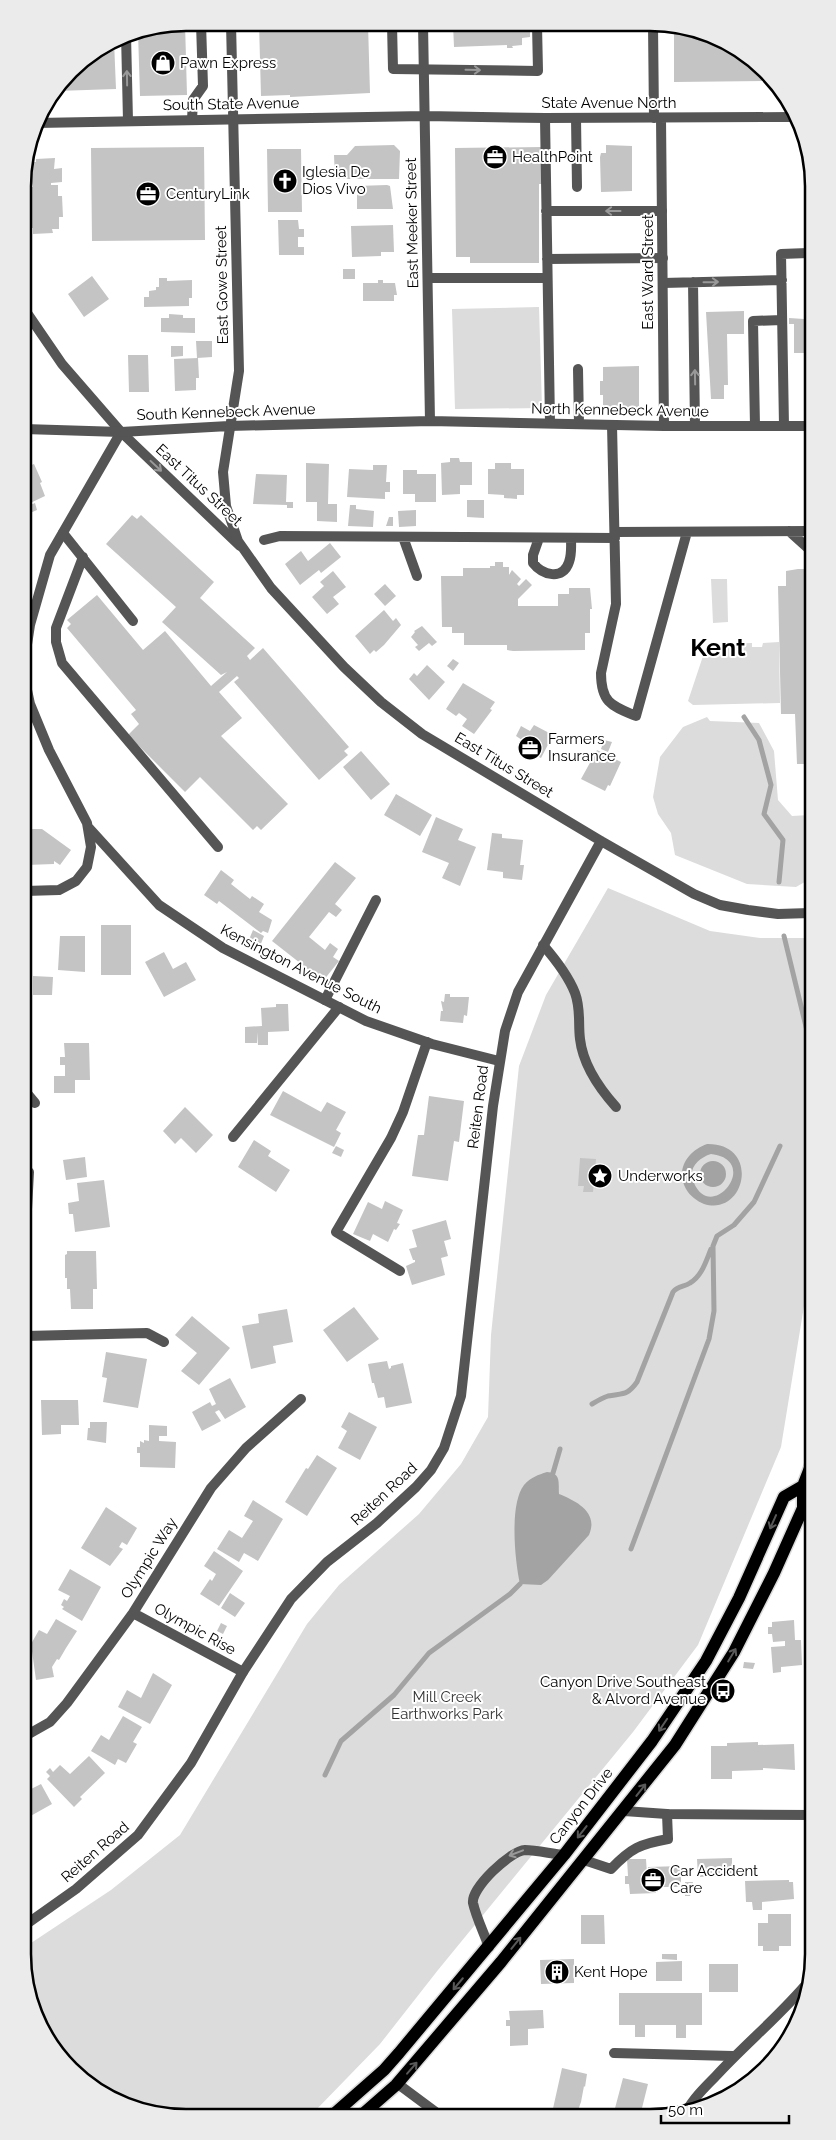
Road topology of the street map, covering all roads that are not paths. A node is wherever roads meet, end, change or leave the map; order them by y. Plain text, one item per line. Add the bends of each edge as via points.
1 (423, 31) edge
2 (537, 31) edge
3 (653, 31) edge
4 (201, 32) edge
5 (231, 32) edge
6 (392, 32) edge
7 (126, 43) edge
8 (424, 70) junction
9 (425, 116) junction
10 (788, 117) edge
11 (545, 118) junction
12 (576, 118) junction
13 (658, 118) junction
14 (233, 119) junction
15 (192, 120) junction
16 (128, 121) junction
17 (45, 123) edge
18 (577, 186) dead end
19 (546, 211) junction
20 (662, 211) junction
21 (805, 253) edge
22 (663, 258) junction
23 (547, 259) junction
24 (428, 278) junction
25 (548, 278) junction
26 (782, 280) junction
27 (663, 282) junction
28 (693, 282) junction
29 (32, 320) edge
30 (782, 320) junction
31 (578, 369) dead end
32 (430, 421) junction
33 (550, 424) junction
34 (579, 424) junction
35 (612, 425) junction
36 (229, 426) junction
37 (664, 426) junction
38 (695, 426) junction
39 (755, 426) junction
40 (784, 426) junction
41 (805, 426) edge
42 (32, 429) edge
43 (121, 432) junction
44 (789, 531) junction
45 (805, 531) edge
46 (63, 532) junction
47 (687, 532) junction
48 (615, 535) junction
49 (403, 537) junction
50 (540, 538) junction
51 (571, 538) junction
52 (264, 540) dead end
53 (805, 545) edge
54 (241, 546) junction
55 (83, 557) junction
56 (417, 576) dead end
57 (32, 619) edge
58 (133, 621) dead end
59 (32, 708) edge
60 (89, 828) junction
61 (601, 841) junction
62 (218, 847) dead end
63 (32, 891) edge
64 (376, 900) dead end
65 (805, 913) edge
66 (544, 945) junction
67 (325, 1000) junction
68 (339, 1007) junction
69 (426, 1042) junction
70 (499, 1061) junction
71 (31, 1098) edge
72 (35, 1103) dead end
73 (616, 1107) dead end
74 (233, 1137) dead end
75 (400, 1272) dead end
76 (31, 1336) edge
77 (164, 1342) dead end
78 (301, 1399) dead end
79 (804, 1491) edge
80 (804, 1500) edge
81 (133, 1613) junction
82 (243, 1672) junction
83 (31, 1733) edge
84 (624, 1811) junction
85 (667, 1814) junction
86 (804, 1815) edge
87 (564, 1855) junction
88 (584, 1860) junction
89 (31, 1921) edge
90 (489, 1947) junction
91 (800, 1993) edge
92 (614, 2053) dead end
93 (733, 2056) junction
94 (398, 2084) junction
95 (694, 2102) edge
96 (340, 2109) edge
97 (370, 2109) edge
98 (432, 2109) edge

1 - 8 street, East Meeker Street
8 -> 2 street via 538,71
3 - 13 street, East Ward Street
4 - 15 street via 203,86 193,100
5 - 14 street, East Gowe Street
6 - 8 street via 392,69
16 -> 7 street
8 - 9 street, East Meeker Street
9 - 11 street, State Avenue North
9 - 14 street, South State Avenue
9 - 24 street, East Meeker Street
10 - 13 street, State Avenue North
11 - 12 street, State Avenue North
11 - 19 street
12 - 13 street, State Avenue North
12 - 18 street
13 - 20 street, East Ward Street
14 - 15 street, South State Avenue
14 - 36 street, East Gowe Street via 239,371
15 - 16 street, South State Avenue
16 - 17 street, South State Avenue
20 -> 19 street
19 - 23 street
20 - 22 street, East Ward Street
21 - 26 street via 781,254
22 - 23 street
22 - 27 street, East Ward Street
23 - 25 street
24 - 25 street
24 - 32 street, East Meeker Street
25 - 33 street
28 -> 26 street
26 - 30 street
27 - 28 street
27 - 37 street, East Ward Street
38 -> 28 street
29 - 43 street, East Titus Street via 62,364
30 - 39 street via 754,321
30 - 40 street
31 - 34 street
32 - 33 street, North Kennebeck Avenue
32 - 36 street, South Kennebeck Avenue
33 - 34 street, North Kennebeck Avenue
34 - 35 street, North Kennebeck Avenue
35 - 37 street, North Kennebeck Avenue
35 - 48 street
36 - 43 street, South Kennebeck Avenue
36 - 54 street, East Titus Street via 222,472 226,506
37 - 38 street, North Kennebeck Avenue
38 - 39 street, North Kennebeck Avenue
39 - 40 street, North Kennebeck Avenue
40 - 41 street, North Kennebeck Avenue
42 - 43 street, South Kennebeck Avenue
43 - 46 street
43 -> 54 street, East Titus Street
44 - 45 street
44 - 47 street
44 - 53 street
46 - 55 street
46 - 57 street via 50,555
47 - 48 street
47 - 48 street via 636,716 613,706 604,697 600,684 616,604
48 - 51 street
49 - 50 street
49 - 52 street via 280,536
49 - 56 street
50 - 51 street
50 - 51 street via 533,563 543,574 553,574 563,571 568,565
54 - 61 street, East Titus Street via 271,588 344,668 381,702 422,734
55 - 58 street
55 - 62 street via 56,628 62,663
59 - 60 street
60 - 63 street via 91,847 87,867 76,881 59,890
60 - 67 street, Kensington Avenue South via 159,904 223,948
61 - 65 street, East Titus Street via 694,894 720,905 778,914
61 - 66 street, Reiten Road
64 - 67 street
66 - 70 street, Reiten Road via 518,992
66 - 73 street via 565,973 575,994 584,1055 600,1089
67 - 68 street, Kensington Avenue South
68 - 69 street, Kensington Avenue South via 366,1021
68 - 74 street
69 - 70 street, Kensington Avenue South
69 - 75 street via 391,1138 336,1232
70 - 82 street, Reiten Road via 462,1396 444,1448 416,1487 327,1562 291,1599
71 - 72 street
76 - 77 street via 147,1333
78 - 81 street, Olympic Way via 246,1448 211,1488
79 -> 87 main road, Canyon Drive via 784,1497 739,1598 706,1661 652,1741
84 -> 80 main road via 675,1745 734,1652 774,1572
81 - 82 street, Olympic Rise
81 - 83 street, Olympic Way via 59,1713
82 - 89 street, Reiten Road via 191,1763 138,1835 76,1889
84 - 85 street
84 - 88 main road
85 - 86 street
85 - 88 street via 668,1839 643,1844 611,1869
87 - 90 main road, Canyon Drive
87 -> 90 street via 525,1850 514,1853 474,1894 473,1902
94 -> 88 main road
90 -> 96 main road, Canyon Drive via 384,2070
91 - 93 street
92 - 93 street
93 - 95 street
94 - 97 main road
94 - 98 street

